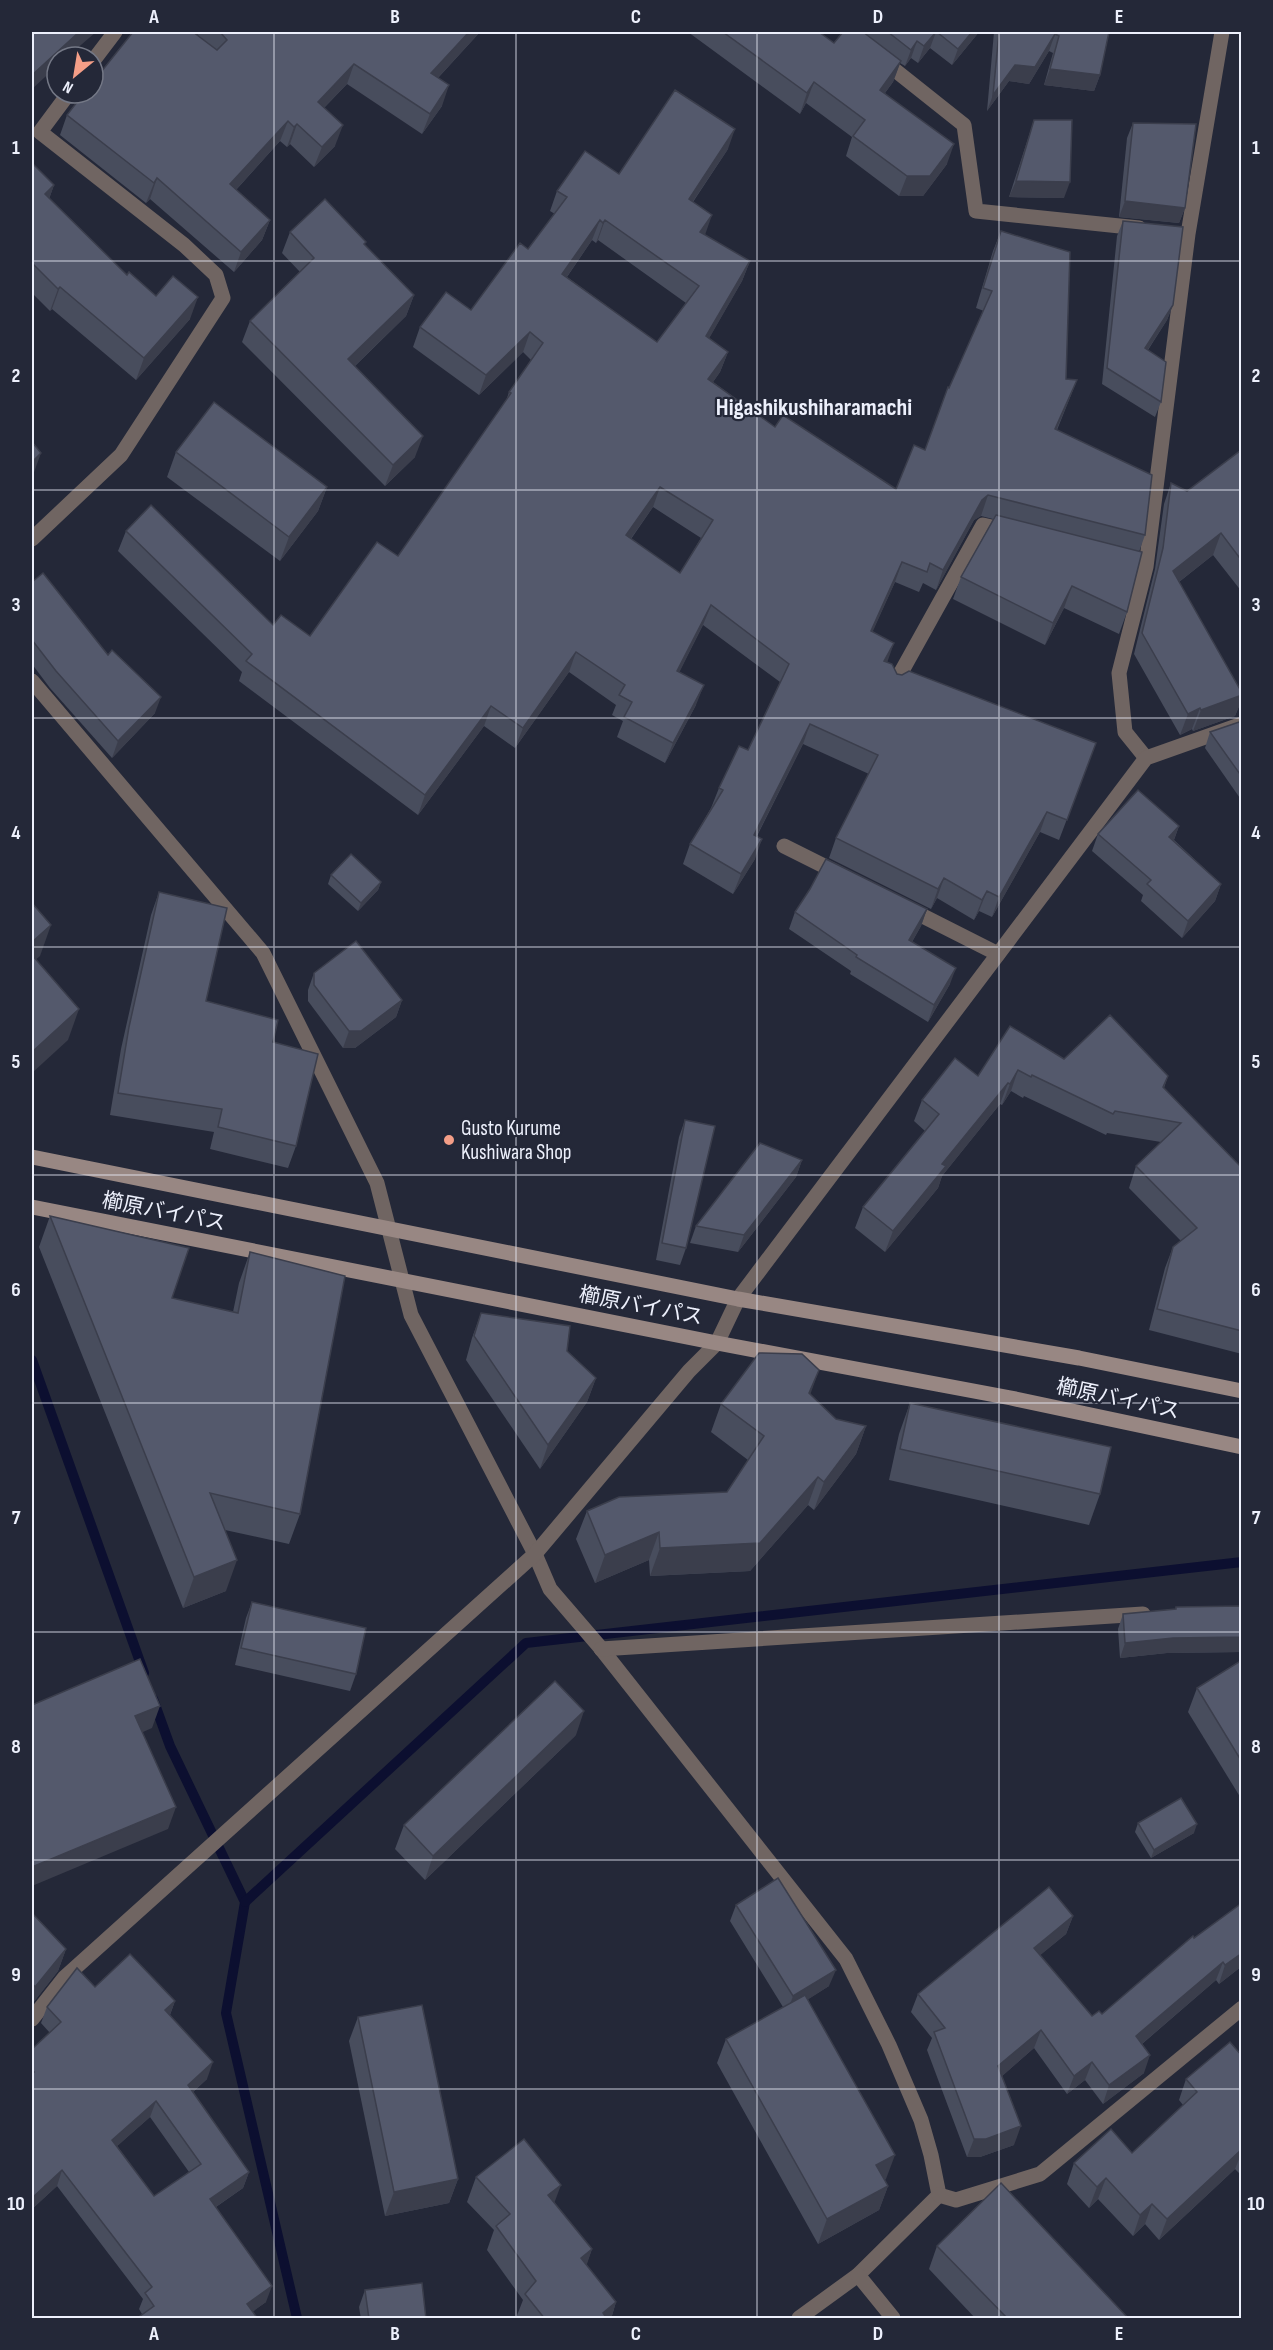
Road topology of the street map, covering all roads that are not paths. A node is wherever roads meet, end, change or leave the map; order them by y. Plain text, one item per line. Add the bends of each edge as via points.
1 (115, 32) edge
2 (1222, 32) edge
3 (105, 45) edge
4 (873, 53) edge
5 (60, 105) edge
6 (1152, 230) edge
7 (1027, 536) edge
8 (32, 539) edge
9 (32, 681) edge
10 (894, 685) edge
11 (1242, 724) edge
12 (1146, 758) junction
13 (784, 846) dead end
14 (859, 884) edge
15 (891, 900) edge
16 (998, 954) junction
17 (32, 1156) edge
18 (32, 1207) edge
19 (389, 1228) junction
20 (402, 1281) junction
21 (738, 1299) junction
22 (717, 1343) junction
23 (1242, 1391) edge
24 (1242, 1447) edge
25 (535, 1554) junction
26 (1159, 1613) edge
27 (600, 1648) junction
28 (1242, 2008) edge
29 (32, 2019) edge
30 (939, 2195) junction
31 (858, 2275) junction
32 (799, 2319) edge
33 (893, 2319) edge

1 - 3 street
2 - 12 street via 1182,233 1141,566 1119,673 1125,732
4 - 6 street via 964,125 976,211
5 - 8 street via 40,132 184,245 216,275 223,298 121,455
7 - 10 street via 983,525
9 - 19 street via 263,953 377,1183
11 - 12 street
12 - 16 street
13 - 14 street
15 - 16 street
16 - 21 street
17 - 19 street, 櫛原バイパス
18 - 20 street, 櫛原バイパス
19 - 20 street
19 - 21 street, 櫛原バイパス
20 - 22 street, 櫛原バイパス
20 - 25 street via 411,1314
21 - 22 street
21 - 23 street, 櫛原バイパス via 1079,1358
22 - 24 street, 櫛原バイパス via 1011,1398
22 - 25 street
25 - 27 street via 549,1589
25 - 29 street via 65,1977
26 - 27 street
27 - 30 street via 846,1959 921,2120
28 - 30 street via 1040,2174 956,2200
30 - 31 street
31 - 32 street
31 - 33 street

